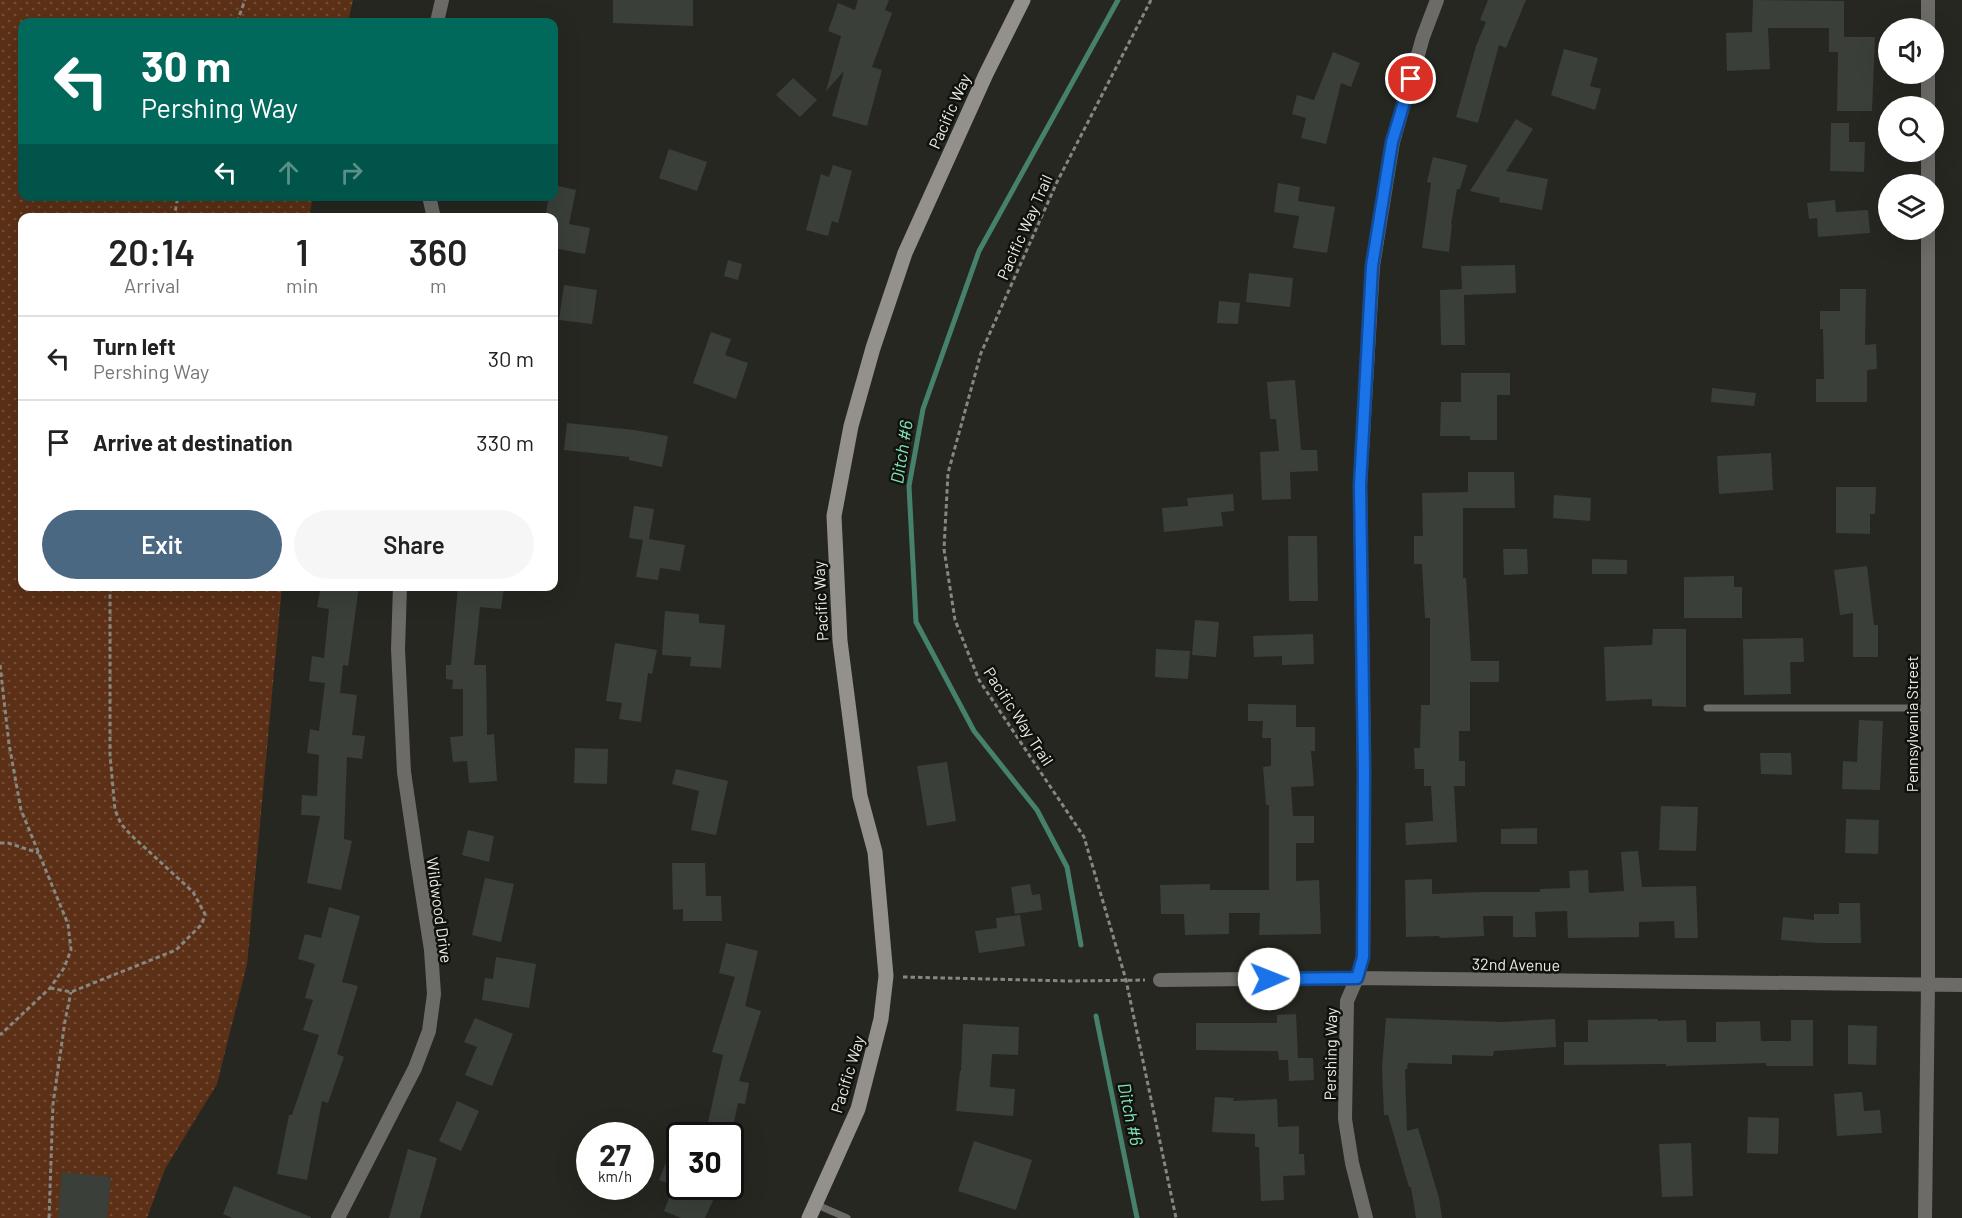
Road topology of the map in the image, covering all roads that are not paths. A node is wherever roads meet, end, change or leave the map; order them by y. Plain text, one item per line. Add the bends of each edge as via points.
1 (442, 0) edge
2 (1023, 0) edge
3 (1437, 0) edge
4 (1928, 0) edge
5 (438, 18) edge
6 (1928, 18) edge
7 (1928, 240) edge
8 (399, 591) edge
9 (1707, 708) dead end
10 (1928, 708) junction
11 (1357, 978) junction
12 (1160, 980) road end
13 (1928, 985) junction
14 (1962, 985) edge
15 (812, 1211) edge
16 (338, 1218) edge
17 (847, 1218) edge
18 (1366, 1218) edge
19 (1925, 1218) edge

1 - 5 street
2 - 15 main road, Pacific Way via 905,253 850,426 834,516 840,641 860,796 875,852 886,976 879,1028 858,1109
3 - 11 street, Pershing Way via 1392,142 1372,266 1360,485 1364,910 1363,957
4 - 6 street
7 - 10 street, Pennsylvania Street
8 - 16 street, Wildwood Drive via 405,772 434,994 429,1032 415,1068
9 - 10 lane
10 - 13 street, Pennsylvania Street
11 - 12 street, 32nd Avenue
11 - 13 street, 32nd Avenue
11 - 18 street, Pershing Way via 1347,1001 1345,1119
13 - 14 street, 32nd Avenue
13 - 19 street, Pennsylvania Street
15 - 17 lane

